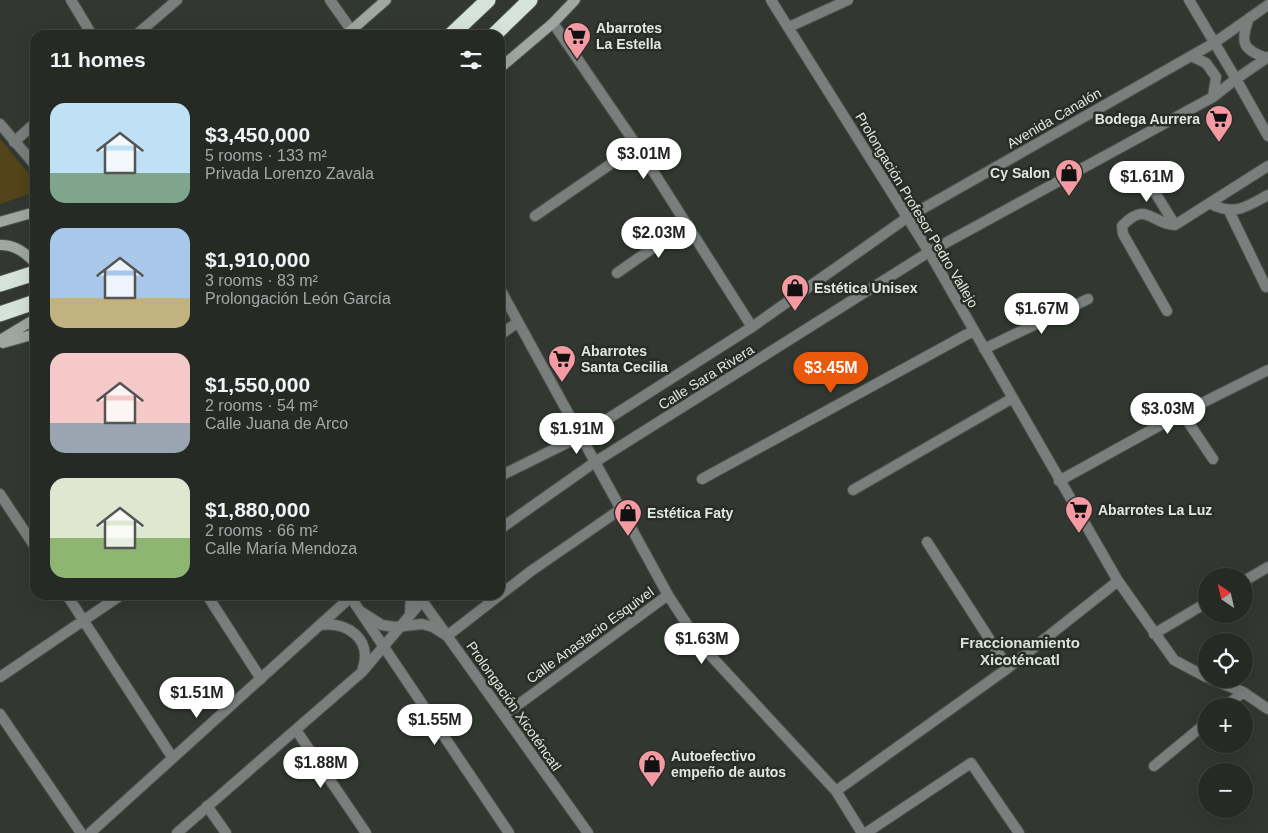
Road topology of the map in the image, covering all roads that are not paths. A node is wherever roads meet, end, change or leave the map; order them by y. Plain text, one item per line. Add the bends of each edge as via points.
1 (70, 0) edge
2 (177, 0) edge
3 (330, 0) edge
4 (386, 0) edge
5 (488, 0) edge
6 (530, 0) edge
7 (575, 0) edge
8 (771, 0) edge
9 (848, 0) edge
10 (1189, 0) edge
11 (1268, 5) edge
12 (1249, 18) junction
13 (553, 23) junction
14 (789, 28) junction
15 (89, 30) edge
16 (142, 30) edge
17 (347, 30) edge
18 (352, 30) edge
19 (455, 30) edge
20 (499, 30) edge
21 (1214, 42) junction
22 (1191, 56) junction
23 (1268, 58) edge
24 (505, 64) edge
25 (1236, 79) junction
26 (1213, 97) junction
27 (0, 124) edge
28 (30, 128) edge
29 (1268, 136) edge
30 (14, 142) junction
31 (637, 146) junction
32 (30, 160) edge
33 (1268, 166) edge
34 (1140, 168) dead end
35 (1268, 195) edge
36 (1211, 204) junction
37 (1230, 211) junction
38 (30, 213) edge
39 (535, 216) dead end
40 (908, 217) junction
41 (0, 222) edge
42 (687, 224) junction
43 (1175, 225) junction
44 (0, 245) edge
45 (929, 252) junction
46 (30, 258) edge
47 (617, 273) dead end
48 (30, 275) edge
49 (0, 284) edge
50 (1266, 287) dead end
51 (505, 298) edge
52 (1088, 298) dead end
53 (30, 304) edge
54 (1167, 311) dead end
55 (0, 314) edge
56 (30, 322) edge
57 (518, 322) junction
58 (752, 327) junction
59 (973, 330) junction
60 (505, 331) edge
61 (30, 335) edge
62 (0, 342) edge
63 (984, 349) junction
64 (1268, 370) edge
65 (1011, 399) junction
66 (1182, 413) junction
67 (581, 436) junction
68 (1213, 459) dead end
69 (595, 462) junction
70 (505, 474) edge
71 (702, 479) dead end
72 (1059, 481) junction
73 (853, 490) dead end
74 (0, 494) edge
75 (621, 509) junction
76 (505, 525) edge
77 (30, 539) edge
78 (927, 542) dead end
79 (1268, 567) edge
80 (1253, 576) edge
81 (1118, 581) junction
82 (505, 592) edge
83 (668, 595) junction
84 (70, 600) edge
85 (114, 600) edge
86 (210, 600) edge
87 (347, 600) edge
88 (353, 600) edge
89 (411, 600) edge
90 (420, 600) edge
91 (424, 600) edge
92 (495, 600) edge
93 (1198, 608) edge
94 (360, 611) junction
95 (410, 615) junction
96 (84, 621) junction
97 (321, 625) junction
98 (400, 625) junction
99 (1154, 634) junction
100 (448, 636) junction
101 (382, 645) junction
102 (1008, 668) junction
103 (362, 672) junction
104 (1198, 673) edge
105 (0, 677) edge
106 (261, 679) junction
107 (1234, 688) edge
108 (1244, 692) junction
109 (1236, 698) edge
110 (1268, 709) edge
111 (0, 714) edge
112 (504, 715) junction
113 (296, 730) junction
114 (1198, 730) edge
115 (172, 758) junction
116 (1154, 766) dead end
117 (836, 791) junction
118 (207, 806) junction
119 (80, 833) edge
120 (90, 833) edge
121 (177, 833) edge
122 (226, 833) edge
123 (366, 833) edge
124 (509, 833) edge
125 (588, 833) edge
126 (862, 833) edge
127 (866, 833) edge
128 (1019, 833) edge

1 - 15 street
2 - 16 street
3 - 17 street
4 - 18 main road
5 - 19 highway
6 - 20 highway
7 - 13 main road
8 - 14 street, Prolongación Profesor Pedro Vallejo
9 - 14 street
10 - 21 street
11 - 12 street, Avenida Canalón
12 - 21 street, Avenida Canalón
12 - 23 street via 1242,35 1246,46 1254,54
13 - 24 main road
13 - 31 street
14 - 40 street, Prolongación Profesor Pedro Vallejo
21 - 22 street, Avenida Canalón
21 - 25 street
22 - 26 street via 1206,63 1216,77
22 - 40 street, Avenida Canalón
23 - 25 street
25 - 26 street
25 - 29 street
26 - 45 street
27 - 30 street
28 - 30 street
30 - 32 street
31 - 39 street
31 - 42 street
33 - 36 street
34 - 43 street
35 - 37 street via 1242,209
36 - 37 street
36 - 43 street
37 - 50 street
38 - 41 main road
40 - 45 street, Prolongación Profesor Pedro Vallejo
40 - 58 street, Calle Sara Rivera
42 - 47 street
42 - 58 street
43 - 54 street via 1149,213 1139,213 1122,226 1123,234
44 - 46 main road via 25,252
45 - 59 street, Prolongación Profesor Pedro Vallejo
45 - 69 street, Calle Sara Rivera
48 - 49 highway
51 - 57 street
52 - 63 street
53 - 55 highway
56 - 62 main road
57 - 60 street
57 - 67 street
58 - 67 street, Calle Sara Rivera
59 - 63 street, Prolongación Profesor Pedro Vallejo
59 - 71 street
61 - 62 main road
63 - 65 street, Prolongación Profesor Pedro Vallejo
64 - 66 street
65 - 72 street, Prolongación Profesor Pedro Vallejo
65 - 73 street
66 - 68 street
66 - 72 street
67 - 69 street
67 - 70 street, Calle Sara Rivera
69 - 75 street
69 - 76 street, Calle Sara Rivera
72 - 81 street, Prolongación Profesor Pedro Vallejo
74 - 77 street
75 - 82 street
75 - 83 street
78 - 102 street
79 - 80 street
81 - 99 street, Prolongación Profesor Pedro Vallejo
81 - 102 street
83 - 112 street, Calle Anastacio Esquivel
83 - 117 street via 699,643
84 - 96 street
85 - 96 street
86 - 106 street
87 - 97 street
88 - 94 street
89 - 95 street
90 - 95 street
91 - 100 street, Prolongación Xicoténcatl
92 - 100 street
93 - 99 street
94 - 98 street via 382,625
94 - 101 street
95 - 98 street
96 - 105 street
96 - 115 street
97 - 103 street via 344,626 356,636 365,651
97 - 106 street
98 - 100 street via 428,625
98 - 101 street
99 - 104 street, Prolongación Profesor Pedro Vallejo via 1174,660
100 - 112 street, Prolongación Xicoténcatl
101 - 103 street
101 - 124 street
102 - 117 street
103 - 113 street
106 - 115 street
107 - 108 street
108 - 109 street
108 - 110 street
111 - 119 street
112 - 125 street, Prolongación Xicoténcatl
113 - 118 street
113 - 123 street
114 - 116 street
115 - 120 street
117 - 126 street
118 - 121 street
118 - 122 street
127 - 128 street via 971,762

